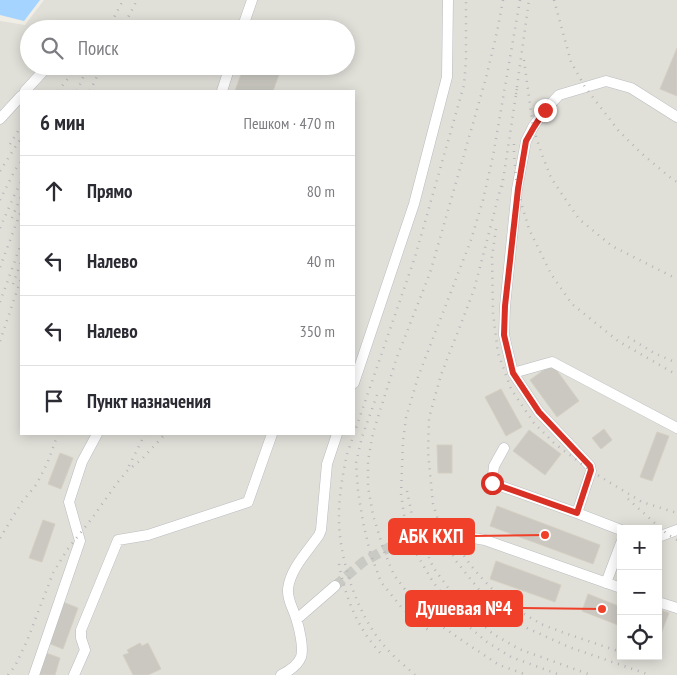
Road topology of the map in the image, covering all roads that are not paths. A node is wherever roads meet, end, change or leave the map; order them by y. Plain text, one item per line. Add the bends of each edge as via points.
1 (252, 0) edge
2 (448, 0) edge
3 (245, 20) edge
4 (40, 75) edge
5 (227, 75) edge
6 (26, 90) edge
7 (222, 90) edge
8 (20, 97) edge
9 (677, 117) edge
10 (0, 119) edge
11 (513, 373) junction
12 (355, 380) edge
13 (677, 428) edge
14 (96, 435) edge
15 (272, 435) edge
16 (337, 435) edge
17 (504, 448) dead end
18 (577, 513) junction
19 (617, 528) edge
20 (677, 530) edge
21 (662, 536) edge
22 (468, 537) tunnel mouth
23 (617, 554) edge
24 (606, 583) junction
25 (335, 586) tunnel mouth
26 (617, 587) edge
27 (662, 603) edge
28 (677, 608) edge
29 (297, 619) junction
30 (34, 675) edge
31 (74, 675) edge
32 (281, 675) edge

1 - 3 lane
2 - 12 lane via 447,77 414,204
4 - 6 lane
5 - 7 lane
8 - 10 lane
9 - 11 lane via 630,88 606,81 559,96 534,127 526,141 518,189 505,306 504,335
11 - 13 lane via 552,362
11 - 18 lane via 539,412 590,466
14 - 30 lane via 82,462 69,502 80,540
15 - 31 lane via 248,502 148,535 118,540 81,630 85,650
16 - 29 lane via 327,464 321,530 292,574 288,588 288,600
17 - 18 lane via 494,466 492,483
18 - 19 lane
20 - 21 lane
22 - 24 lane via 486,540
23 - 24 lane
24 - 26 lane
25 - 29 lane
27 - 28 lane
29 - 32 lane via 301,656 290,670

